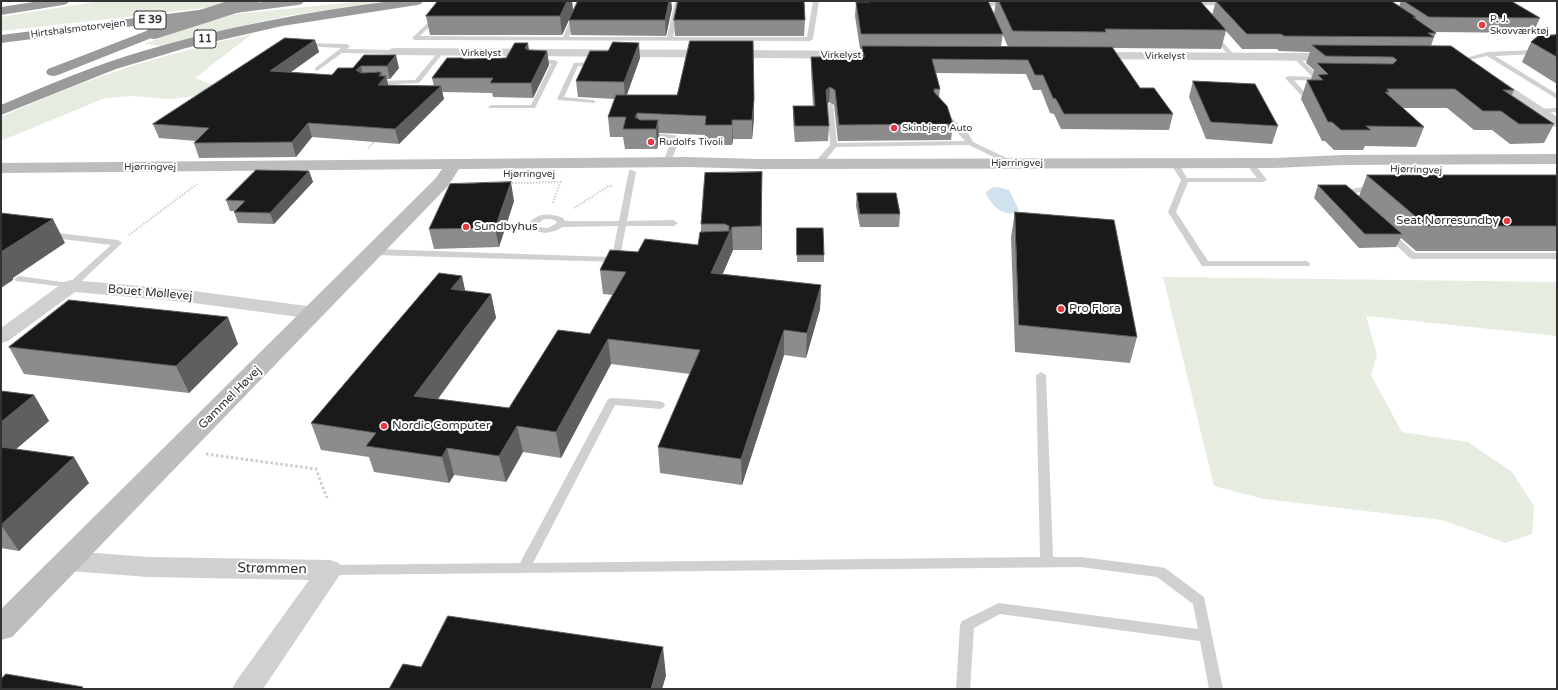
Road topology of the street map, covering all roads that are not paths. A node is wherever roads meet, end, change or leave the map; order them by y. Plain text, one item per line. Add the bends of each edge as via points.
1 (64, 1) edge
2 (251, 1) edge
3 (298, 1) edge
4 (417, 1) edge
5 (678, 1) edge
6 (816, 1) edge
7 (1014, 2) edge
8 (1179, 3) edge
9 (1187, 3) junction
10 (1234, 4) edge
11 (986, 5) junction
12 (972, 8) edge
13 (577, 9) edge
14 (1192, 9) edge
15 (1, 11) edge
16 (989, 12) edge
17 (441, 13) edge
18 (1207, 27) edge
19 (456, 38) junction
20 (1, 39) edge
21 (565, 39) junction
22 (617, 39) junction
23 (670, 39) junction
24 (711, 39) junction
25 (792, 39) junction
26 (294, 44) edge
27 (528, 47) junction
28 (341, 51) junction
29 (1557, 51) edge
30 (394, 52) joint
31 (443, 52) junction
32 (707, 54) junction
33 (790, 54) junction
34 (1488, 54) junction
35 (899, 55) edge
36 (1077, 56) edge
37 (1233, 57) junction
38 (1296, 57) junction
39 (1344, 57) edge
40 (1447, 58) edge
41 (610, 59) junction
42 (1461, 60) junction
43 (317, 68) dead end
44 (38, 78) dead end
45 (1318, 78) junction
46 (1333, 79) edge
47 (364, 83) edge
48 (1303, 94) dead end
49 (1557, 97) edge
50 (593, 102) dead end
51 (830, 105) dead end
52 (936, 106) edge
53 (491, 107) dead end
54 (1, 110) edge
55 (1557, 110) edge
56 (1539, 111) junction
57 (1557, 123) edge
58 (642, 136) edge
59 (970, 142) junction
60 (834, 145) junction
61 (1557, 159) edge
62 (667, 162) junction
63 (1013, 163) junction
64 (1174, 163) junction
65 (1249, 163) junction
66 (1274, 163) junction
67 (759, 164) junction
68 (818, 164) junction
69 (299, 166) junction
70 (1, 168) edge
71 (451, 169) junction
72 (1557, 170) edge
73 (631, 179) junction
74 (1185, 180) junction
75 (1380, 188) edge
76 (1356, 203) edge
77 (560, 221) junction
78 (674, 223) dead end
79 (623, 224) junction
80 (1385, 230) edge
81 (40, 234) edge
82 (374, 252) junction
83 (1557, 256) edge
84 (1306, 264) dead end
85 (19, 279) dead end
86 (70, 286) junction
87 (314, 312) junction
88 (1, 337) edge
89 (1041, 375) dead end
90 (660, 405) dead end
91 (69, 561) junction
92 (1047, 562) junction
93 (524, 568) junction
94 (330, 570) junction
95 (1, 628) edge
96 (1205, 636) junction
97 (247, 689) edge
98 (963, 689) edge
99 (1216, 689) edge

1 - 15 highway
2 - 44 highway, 11, bridge via 154,32
3 - 20 highway, Hirtshalsmotorvejen / E 39
4 - 54 highway, 11 via 270,24 147,54 99,70
5 - 23 lane
6 - 25 lane via 810,39
7 - 11 lane
8 - 9 lane
9 - 10 lane
9 - 14 lane
11 - 12 lane
11 - 16 lane
13 - 21 lane
17 - 19 lane via 415,38
18 - 37 lane
19 - 27 lane
19 - 31 lane
21 - 22 lane
21 - 27 lane
22 - 23 lane
22 - 41 lane
23 - 24 lane
24 - 25 lane
24 - 32 lane
25 - 33 lane
26 - 28 lane via 347,46
27 - 31 street, Virkelyst via 479,56
27 - 41 street, Virkelyst
27 - 53 lane via 532,62 555,62 533,107
28 - 30 lane
28 - 43 lane
29 - 34 lane
30 - 31 street, Virkelyst
31 - 47 lane via 417,82
32 - 33 street, Virkelyst
32 - 41 street, Virkelyst
33 - 35 street, Virkelyst
34 - 42 lane
34 - 49 lane
36 - 37 street, Virkelyst
37 - 38 street, Virkelyst
38 - 39 street, Virkelyst
38 - 45 lane
40 - 42 street
41 - 50 lane via 576,64 560,99
42 - 56 street
45 - 46 lane
45 - 48 lane via 1288,78
51 - 60 lane
52 - 59 lane
55 - 56 lane
56 - 57 street
58 - 62 lane via 676,138
59 - 60 lane
59 - 63 lane
60 - 68 lane
61 - 66 main road, Hjørringvej
62 - 67 main road, Hjørringvej
62 - 71 main road, Hjørringvej
63 - 64 main road, Hjørringvej
63 - 68 main road, Hjørringvej
64 - 65 main road, Hjørringvej
64 - 74 lane
65 - 66 main road, Hjørringvej
65 - 74 lane via 1263,180
66 - 72 main road, Hjørringvej via 1411,170
67 - 68 main road, Hjørringvej
67 - 73 main road, Hjørringvej
69 - 70 main road, Hjørringvej
69 - 71 main road, Hjørringvej via 350,164
69 - 71 main road, Hjørringvej via 343,172
71 - 73 main road, Hjørringvej
71 - 82 main road, Gammel Høvej via 442,182
73 - 79 lane
74 - 84 lane via 1172,212 1205,264
75 - 76 lane via 1372,187 1344,193
77 - 77 lane via 548,216 533,223 534,228 551,230
77 - 79 lane
78 - 79 lane
79 - 82 lane via 622,252 616,260
80 - 83 lane via 1413,256
81 - 86 lane via 118,243
82 - 87 main road, Gammel Høvej
85 - 86 lane
86 - 87 street, Bouet Møllevej via 178,295
86 - 88 street
87 - 91 main road, Gammel Høvej
89 - 92 lane
90 - 93 lane via 612,401
91 - 94 street, Strømmen via 148,567
91 - 95 main road, Gammel Høvej
92 - 93 lane
92 - 96 lane via 1081,562 1160,572 1199,601
93 - 94 lane
94 - 97 street, Strømmen
96 - 98 lane via 999,608 967,624
96 - 99 lane

